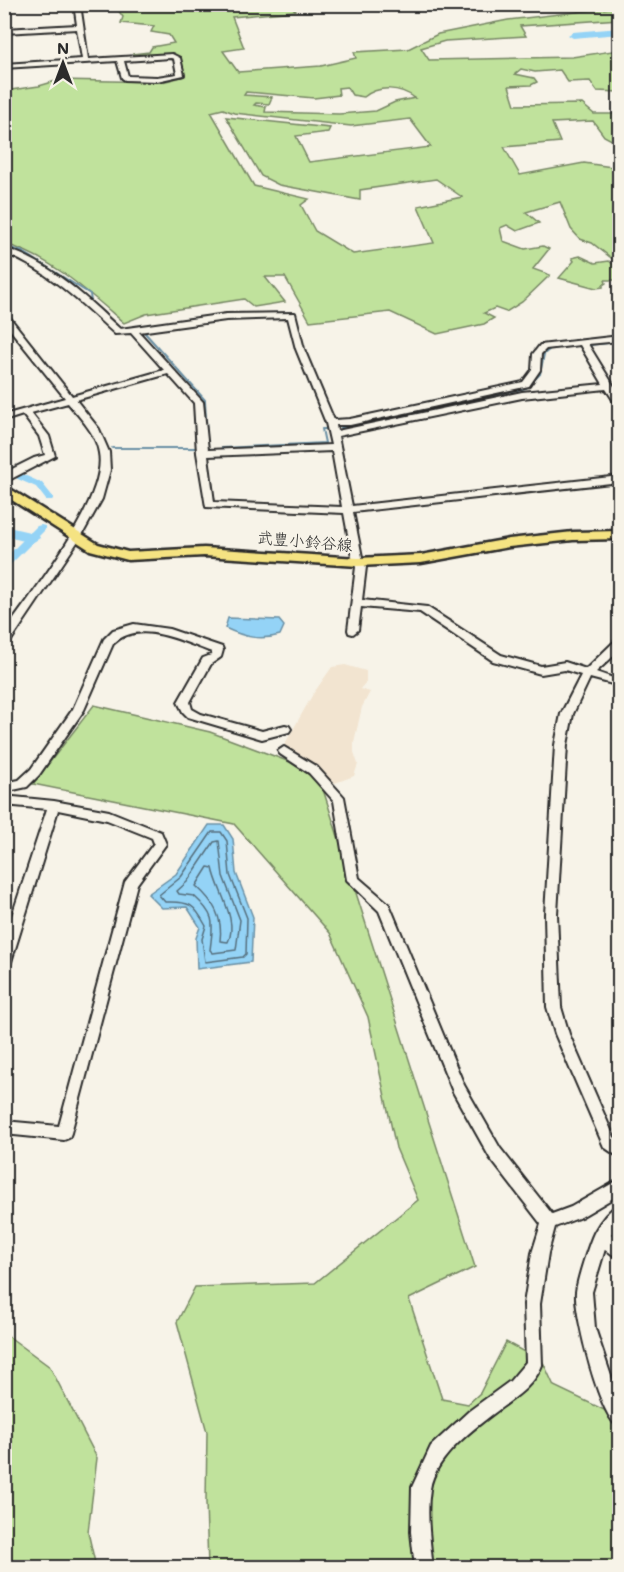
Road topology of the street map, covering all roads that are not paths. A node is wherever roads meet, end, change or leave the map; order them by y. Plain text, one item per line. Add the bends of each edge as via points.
1 (77, 4) edge
2 (80, 27) junction
3 (4, 31) edge
4 (120, 60) junction
5 (85, 61) junction
6 (4, 66) edge
7 (4, 250) edge
8 (4, 316) edge
9 (133, 330) junction
10 (616, 338) edge
11 (582, 342) junction
12 (620, 346) edge
13 (169, 371) junction
14 (609, 386) junction
15 (69, 400) junction
16 (620, 404) edge
17 (25, 412) junction
18 (4, 418) edge
19 (331, 423) junction
20 (334, 434) junction
21 (336, 448) junction
22 (202, 453) junction
23 (620, 479) edge
24 (6, 481) edge
25 (346, 510) junction
26 (620, 535) edge
27 (76, 536) junction
28 (358, 562) junction
29 (358, 603) junction
30 (353, 630) dead end
31 (4, 642) edge
32 (620, 643) edge
33 (587, 674) junction
34 (620, 681) edge
35 (285, 729) dead end
36 (284, 751) dead end
37 (4, 788) edge
38 (4, 800) edge
39 (54, 805) junction
40 (4, 962) edge
41 (4, 1127) edge
42 (620, 1151) edge
43 (620, 1186) edge
44 (620, 1211) edge
45 (549, 1222) junction
46 (601, 1234) junction
47 (620, 1253) edge
48 (620, 1420) edge
49 (424, 1568) edge

1 - 2 street
2 - 3 street
2 - 5 street
4 - 4 street via 125,78 181,75 177,58 172,56
4 - 5 street
5 - 6 street
7 - 9 street via 20,255 57,280 118,332
8 - 15 street
9 - 13 street
9 - 19 street via 226,318 292,315 300,349
10 - 11 street
10 - 12 street
11 - 14 street
11 - 19 street via 543,347 537,354 536,370 526,384
13 - 15 street
13 - 22 street via 198,402
14 - 16 street
14 - 20 street via 522,394
15 - 17 street
15 - 27 street via 93,429 104,452 103,485
17 - 18 street
17 - 24 street via 44,436 51,456 18,470
19 - 20 street
20 - 21 street
21 - 22 street
21 - 25 street
22 - 25 street via 208,505
23 - 25 street
24 - 27 main road, 武豊小鈴谷線
25 - 28 street
26 - 28 main road, 武豊小鈴谷線 via 573,536 421,559
27 - 28 main road, 武豊小鈴谷線 via 94,547 128,556 204,552
27 - 31 street
28 - 29 street
29 - 30 street
29 - 33 street via 423,609 497,658 541,670 565,666
32 - 33 street
33 - 34 street
33 - 42 street via 567,714 561,745 551,914 554,1007 609,1142
35 - 37 street via 262,735 190,713 184,702 207,661 216,657 219,650 169,633 134,628 117,633 108,642 78,710 35,772 23,784
36 - 45 street via 313,770 340,800 353,880 384,908 458,1088 495,1153
38 - 39 street
39 - 40 street
39 - 41 street via 109,816 157,835 160,844 131,882 64,1133
43 - 45 street via 576,1212
44 - 46 street
45 - 49 street via 532,1304 534,1365 516,1387 437,1452 420,1487
46 - 47 street
46 - 48 street via 584,1292 587,1328 611,1405

